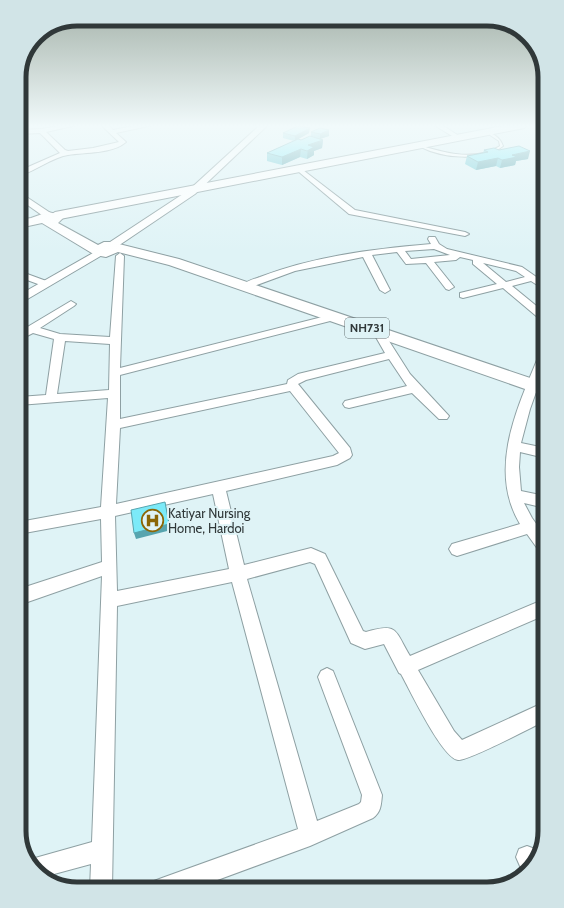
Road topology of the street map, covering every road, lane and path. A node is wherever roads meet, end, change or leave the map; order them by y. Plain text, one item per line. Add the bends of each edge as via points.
1 (219, 167) edge
2 (312, 167) edge
3 (318, 167) edge
4 (300, 171) junction
5 (193, 191) junction
6 (26, 201) edge
7 (26, 205) edge
8 (49, 219) junction
9 (26, 223) edge
10 (423, 227) junction
11 (465, 234) dead end
12 (436, 246) junction
13 (399, 249) junction
14 (108, 250) junction
15 (366, 253) junction
16 (464, 256) junction
17 (474, 259) junction
18 (429, 260) junction
19 (26, 277) edge
20 (534, 278) junction
21 (538, 281) edge
22 (46, 284) junction
23 (505, 285) junction
24 (246, 286) junction
25 (449, 287) dead end
26 (385, 290) dead end
27 (463, 295) dead end
28 (26, 296) edge
29 (72, 304) dead end
30 (538, 312) edge
31 (334, 316) junction
32 (30, 329) junction
33 (26, 332) edge
34 (378, 332) junction
35 (60, 337) junction
36 (116, 341) junction
37 (391, 355) junction
38 (115, 373) junction
39 (293, 387) junction
40 (415, 388) junction
41 (538, 388) edge
42 (538, 390) edge
43 (115, 393) junction
44 (51, 398) junction
45 (26, 400) edge
46 (349, 404) dead end
47 (443, 416) dead end
48 (114, 425) junction
49 (513, 446) junction
50 (538, 451) edge
51 (218, 487) junction
52 (515, 496) junction
53 (538, 501) edge
54 (108, 512) junction
55 (26, 527) edge
56 (530, 527) junction
57 (538, 538) edge
58 (457, 549) dead end
59 (110, 566) junction
60 (238, 574) junction
61 (26, 595) edge
62 (109, 600) junction
63 (538, 609) edge
64 (406, 667) junction
65 (327, 677) dead end
66 (538, 714) edge
67 (310, 835) junction
68 (102, 850) junction
69 (41, 867) edge
70 (100, 882) edge
71 (181, 882) edge

1 - 5 street
2 - 5 main road
3 - 4 main road
4 - 5 main road
4 - 10 street via 352,212
5 - 8 main road
5 - 14 street
6 - 8 street
7 - 8 street
8 - 9 highway
8 - 14 highway, NH731
10 - 11 street
10 - 12 street
12 - 13 street
12 - 16 street via 444,251
13 - 15 street
13 - 18 street via 409,262
14 - 22 street
14 - 24 highway, NH731 via 167,266 188,268
14 - 36 street
15 - 24 street via 286,270
15 - 26 street
16 - 17 street
16 - 18 street
17 - 20 street via 519,269
17 - 23 street
18 - 25 street
19 - 22 street
20 - 21 street
20 - 23 street
22 - 28 street
23 - 27 street
23 - 30 street
24 - 31 highway, NH731
29 - 32 street
31 - 34 highway, NH731
31 - 38 street
32 - 33 street
32 - 35 street
34 - 37 street
34 - 41 highway, NH731
35 - 36 street
35 - 44 street
36 - 38 street
37 - 39 street via 295,380 292,382
37 - 40 street
38 - 43 street
39 - 48 street
39 - 51 street via 345,451 345,455 325,464
40 - 46 street
40 - 47 street
42 - 49 street
43 - 44 street
43 - 48 street
44 - 45 street
48 - 54 street
49 - 50 street
49 - 52 street
51 - 54 street
51 - 60 street
52 - 53 street
52 - 56 street
54 - 55 street
54 - 59 street
56 - 57 street
56 - 58 street
59 - 61 street
59 - 62 street
60 - 62 street
60 - 64 street via 311,555 316,556 326,570 356,636 365,641 389,636
60 - 67 street
62 - 68 street
63 - 64 street
64 - 66 street via 447,738 458,750
65 - 67 street via 373,802 366,811
67 - 71 street
68 - 69 street
68 - 70 street

